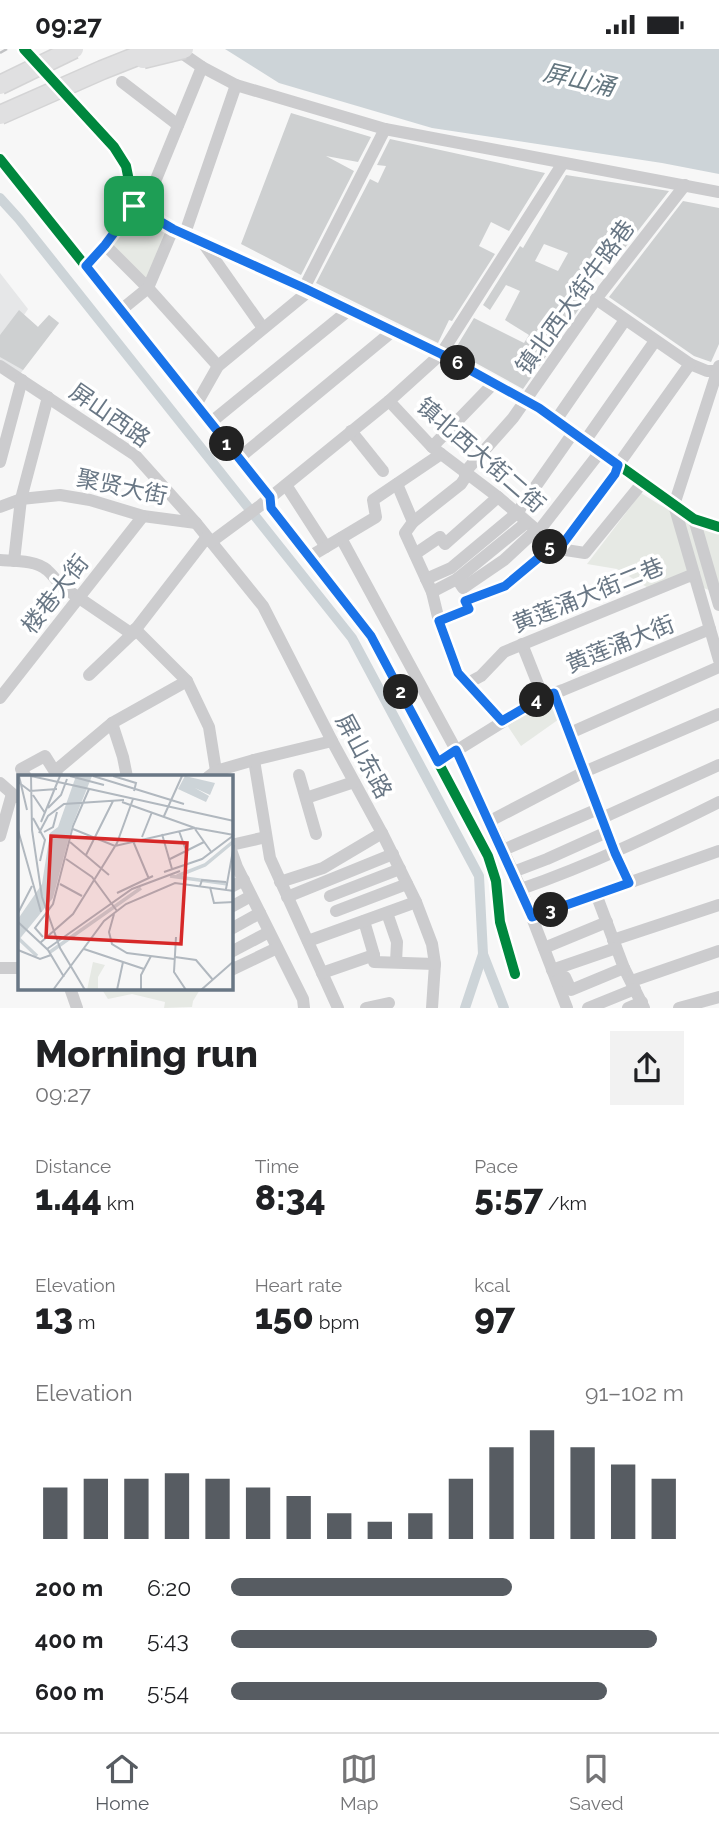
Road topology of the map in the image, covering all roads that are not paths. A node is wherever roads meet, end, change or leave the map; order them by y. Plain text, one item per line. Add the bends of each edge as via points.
1 (24, 49) edge
2 (74, 49) edge
3 (155, 49) edge
4 (176, 49) edge
5 (184, 49) edge
6 (113, 66) junction
7 (202, 67) junction
8 (122, 82) dead end
9 (0, 85) edge
10 (236, 85) junction
11 (0, 115) edge
12 (178, 125) junction
13 (385, 129) junction
14 (0, 159) edge
15 (563, 163) junction
16 (685, 185) junction
17 (719, 192) edge
18 (139, 208) junction
19 (179, 231) junction
20 (201, 240) junction
21 (105, 245) junction
22 (86, 266) junction
23 (148, 288) junction
24 (307, 289) junction
25 (596, 299) junction
26 (121, 310) junction
27 (349, 310) junction
28 (625, 320) junction
29 (263, 328) junction
30 (394, 330) junction
31 (655, 341) junction
32 (441, 354) junction
33 (690, 364) junction
34 (0, 366) edge
35 (218, 366) junction
36 (718, 369) edge
37 (22, 380) junction
38 (494, 383) junction
39 (48, 397) junction
40 (525, 400) junction
41 (389, 401) junction
42 (197, 404) junction
43 (556, 420) junction
44 (210, 423) junction
45 (351, 431) junction
46 (573, 433) junction
47 (585, 441) junction
48 (437, 450) junction
49 (600, 451) junction
50 (239, 458) junction
51 (0, 462) edge
52 (618, 465) junction
53 (383, 471) dead end
54 (464, 472) junction
55 (643, 482) junction
56 (397, 484) junction
57 (286, 485) junction
58 (498, 497) junction
59 (21, 499) junction
60 (265, 501) junction
61 (674, 505) junction
62 (0, 507) edge
63 (143, 516) junction
64 (522, 518) junction
65 (694, 519) junction
66 (413, 522) junction
67 (195, 523) junction
68 (719, 527) edge
69 (538, 532) junction
70 (341, 538) junction
71 (209, 540) junction
72 (326, 547) junction
73 (556, 547) junction
74 (415, 554) junction
75 (309, 557) junction
76 (0, 559) edge
77 (14, 561) junction
78 (694, 574) junction
79 (426, 579) junction
80 (457, 579) junction
81 (432, 592) junction
82 (79, 597) junction
83 (719, 605) edge
84 (439, 621) junction
85 (710, 629) junction
86 (134, 631) junction
87 (522, 644) junction
88 (719, 660) edge
89 (719, 667) edge
90 (89, 675) dead end
91 (187, 681) junction
92 (468, 683) junction
93 (548, 695) junction
94 (0, 698) edge
95 (719, 714) edge
96 (502, 721) junction
97 (111, 723) junction
98 (570, 733) junction
99 (332, 741) junction
100 (456, 750) junction
101 (254, 760) junction
102 (438, 762) junction
103 (719, 765) edge
104 (584, 772) junction
105 (56, 774) edge
106 (25, 775) edge
107 (127, 775) edge
108 (214, 775) edge
109 (299, 775) dead end
110 (354, 782) junction
111 (0, 783) edge
112 (16, 797) edge
113 (306, 798) junction
114 (719, 802) edge
115 (600, 813) junction
116 (490, 821) junction
117 (1, 828) edge
118 (607, 832) junction
119 (382, 833) junction
120 (316, 834) dead end
121 (266, 837) junction
122 (233, 845) edge
123 (503, 850) junction
124 (719, 851) edge
125 (615, 853) junction
126 (393, 854) junction
127 (234, 868) edge
128 (400, 869) junction
129 (513, 872) junction
130 (244, 880) junction
131 (323, 881) junction
132 (280, 882) junction
133 (629, 883) junction
134 (407, 884) junction
135 (233, 886) edge
136 (521, 890) junction
137 (596, 894) junction
138 (251, 896) junction
139 (330, 896) junction
140 (287, 897) junction
141 (416, 902) junction
142 (719, 905) edge
143 (233, 906) edge
144 (336, 911) junction
145 (260, 913) junction
146 (387, 913) junction
147 (532, 917) junction
148 (364, 921) junction
149 (607, 922) junction
150 (233, 928) edge
151 (343, 928) junction
152 (269, 932) junction
153 (308, 941) junction
154 (614, 944) junction
155 (277, 948) junction
156 (544, 948) junction
157 (233, 951) edge
158 (719, 951) edge
159 (374, 955) junction
160 (396, 963) junction
161 (435, 964) junction
162 (0, 968) edge
163 (18, 968) edge
164 (624, 968) junction
165 (233, 969) edge
166 (322, 973) junction
167 (515, 974) dead end
168 (555, 976) junction
169 (634, 985) junction
170 (71, 990) edge
171 (715, 1002) edge
172 (389, 1003) dead end
173 (643, 1005) edge
174 (77, 1007) edge
175 (304, 1007) edge
176 (338, 1007) edge
177 (366, 1007) edge
178 (432, 1007) edge
179 (567, 1007) edge
180 (588, 1007) edge
181 (628, 1007) edge
182 (682, 1007) edge

1 - 18 street via 114,147 126,166
2 - 9 highway, bridge
3 - 6 highway, bridge
4 - 7 street
5 - 6 highway, bridge
6 - 11 highway, bridge
7 - 10 street
7 - 12 street
8 - 12 street
10 - 13 street
10 - 19 street
12 - 18 street
13 - 15 street
13 - 24 street
14 - 22 street
15 - 16 street
15 - 32 street
16 - 17 street
16 - 25 street, 镇北西大街牛路巷
18 - 19 street
18 - 21 street
19 - 20 street
19 - 23 street
20 - 24 street
20 - 29 street
21 - 22 street
21 - 23 street
22 - 26 street
23 - 26 street
23 - 35 street
24 - 27 street
24 - 29 street
25 - 28 street
25 - 40 street, 镇北西大街牛路巷
26 - 42 street
27 - 30 street
27 - 44 street
28 - 31 street
28 - 43 street
29 - 35 street
30 - 32 street
30 - 50 street
31 - 33 street
31 - 47 street
32 - 38 street
32 - 41 street
33 - 36 street via 707,371
33 - 52 street
34 - 37 street, 屏山西路
35 - 42 street
36 - 61 street
37 - 39 street, 屏山西路
37 - 51 street
38 - 40 street
38 - 48 street
39 - 59 street
39 - 67 street, 屏山西路 via 135,455
40 - 43 street
40 - 54 street, 镇北西大街牛路巷
41 - 45 street
41 - 48 street, 镇北西大街二街
42 - 44 street
43 - 46 street
44 - 50 street
45 - 53 street
45 - 57 street
46 - 47 street
46 - 64 street
47 - 49 street
48 - 54 street, 镇北西大街二街
48 - 56 street
49 - 52 street
49 - 69 street
50 - 60 street
52 - 55 street
52 - 73 street
54 - 58 street, 镇北西大街二街
54 - 66 street, 镇北西大街牛路巷 via 461,484
55 - 61 street
55 - 73 street via 585,553
56 - 66 street
56 - 70 street via 373,500 376,516
57 - 60 street
57 - 72 street
58 - 64 street, 镇北西大街二街
58 - 74 street via 445,544 440,537
59 - 62 street, 聚贤大街
59 - 63 street, 聚贤大街 via 60,495
59 - 77 street
60 - 71 street
60 - 75 street
61 - 65 street
61 - 78 street
63 - 67 street, 聚贤大街
63 - 82 street, 楼巷大街
64 - 69 street, 镇北西大街二街
64 - 79 street via 451,568
64 - 80 street
65 - 68 street
65 - 83 street
66 - 74 street via 405,533
67 - 71 street, 屏山西路
69 - 73 street, 镇北西大街二街
69 - 80 street via 463,587
70 - 72 street
70 - 100 street
71 - 86 street
71 - 99 street, 屏山东路 via 263,606
72 - 75 street
73 - 84 street via 505,586 465,601 469,609
74 - 79 street
75 - 102 street via 371,636
76 - 77 street
77 - 82 street via 40,565
78 - 85 street
78 - 87 street, 黄莲涌大街二巷
79 - 81 street
80 - 81 street
81 - 84 street
82 - 86 street
82 - 94 street, 楼巷大街
84 - 92 street via 458,673
85 - 88 street
85 - 93 street, 黄莲涌大街
86 - 90 street
86 - 91 street
87 - 92 street, 黄莲涌大街二巷 via 503,652
87 - 93 street
89 - 98 street
91 - 97 street
91 - 108 street via 209,727
92 - 96 street
93 - 96 street, 黄莲涌大街
93 - 98 street
95 - 104 street
96 - 100 street, 黄莲涌大街
97 - 105 street
97 - 107 street
98 - 104 street
99 - 101 street
99 - 110 street, 屏山东路
100 - 102 street, 黄莲涌大街
100 - 116 street
101 - 108 street
101 - 121 street
102 - 167 street via 488,856
103 - 115 street
104 - 115 street
104 - 116 street
105 - 106 street via 45,756 21,769
109 - 113 street
110 - 113 street
110 - 119 street, 屏山东路
111 - 112 street
112 - 117 street
113 - 120 street
114 - 125 street
115 - 118 street
115 - 123 street
116 - 123 street
118 - 125 street
118 - 129 street
119 - 126 street, 屏山东路
119 - 132 street via 323,868
121 - 122 street
121 - 132 street
123 - 129 street
124 - 133 street
125 - 133 street
125 - 136 street
126 - 128 street, 屏山东路
126 - 131 street
127 - 130 street
128 - 134 street, 屏山东路
128 - 139 street
129 - 136 street
130 - 135 street
130 - 138 street
131 - 139 street
131 - 140 street
132 - 140 street
133 - 137 street
134 - 141 street, 屏山东路
134 - 144 street
136 - 147 street
137 - 147 street
137 - 149 street
138 - 143 street
138 - 145 street
139 - 144 street
140 - 153 street
141 - 146 street
141 - 161 street, 屏山东路
142 - 154 street
144 - 151 street
145 - 150 street
145 - 152 street
146 - 148 street
146 - 160 street via 397,942
147 - 156 street
148 - 151 street
148 - 159 street
149 - 154 street
149 - 156 street
151 - 153 street
152 - 155 street
152 - 157 street
153 - 166 street
154 - 164 street
154 - 168 street
155 - 165 street
155 - 175 street
156 - 168 street
158 - 169 street
159 - 160 street via 374,962
159 - 166 street
160 - 161 street
161 - 178 street, 屏山东路
162 - 163 street
164 - 168 street via 571,990 565,977
164 - 169 street
166 - 176 street
168 - 179 street
169 - 173 street
169 - 180 street
170 - 174 street
171 - 182 street
172 - 177 street
173 - 181 street

